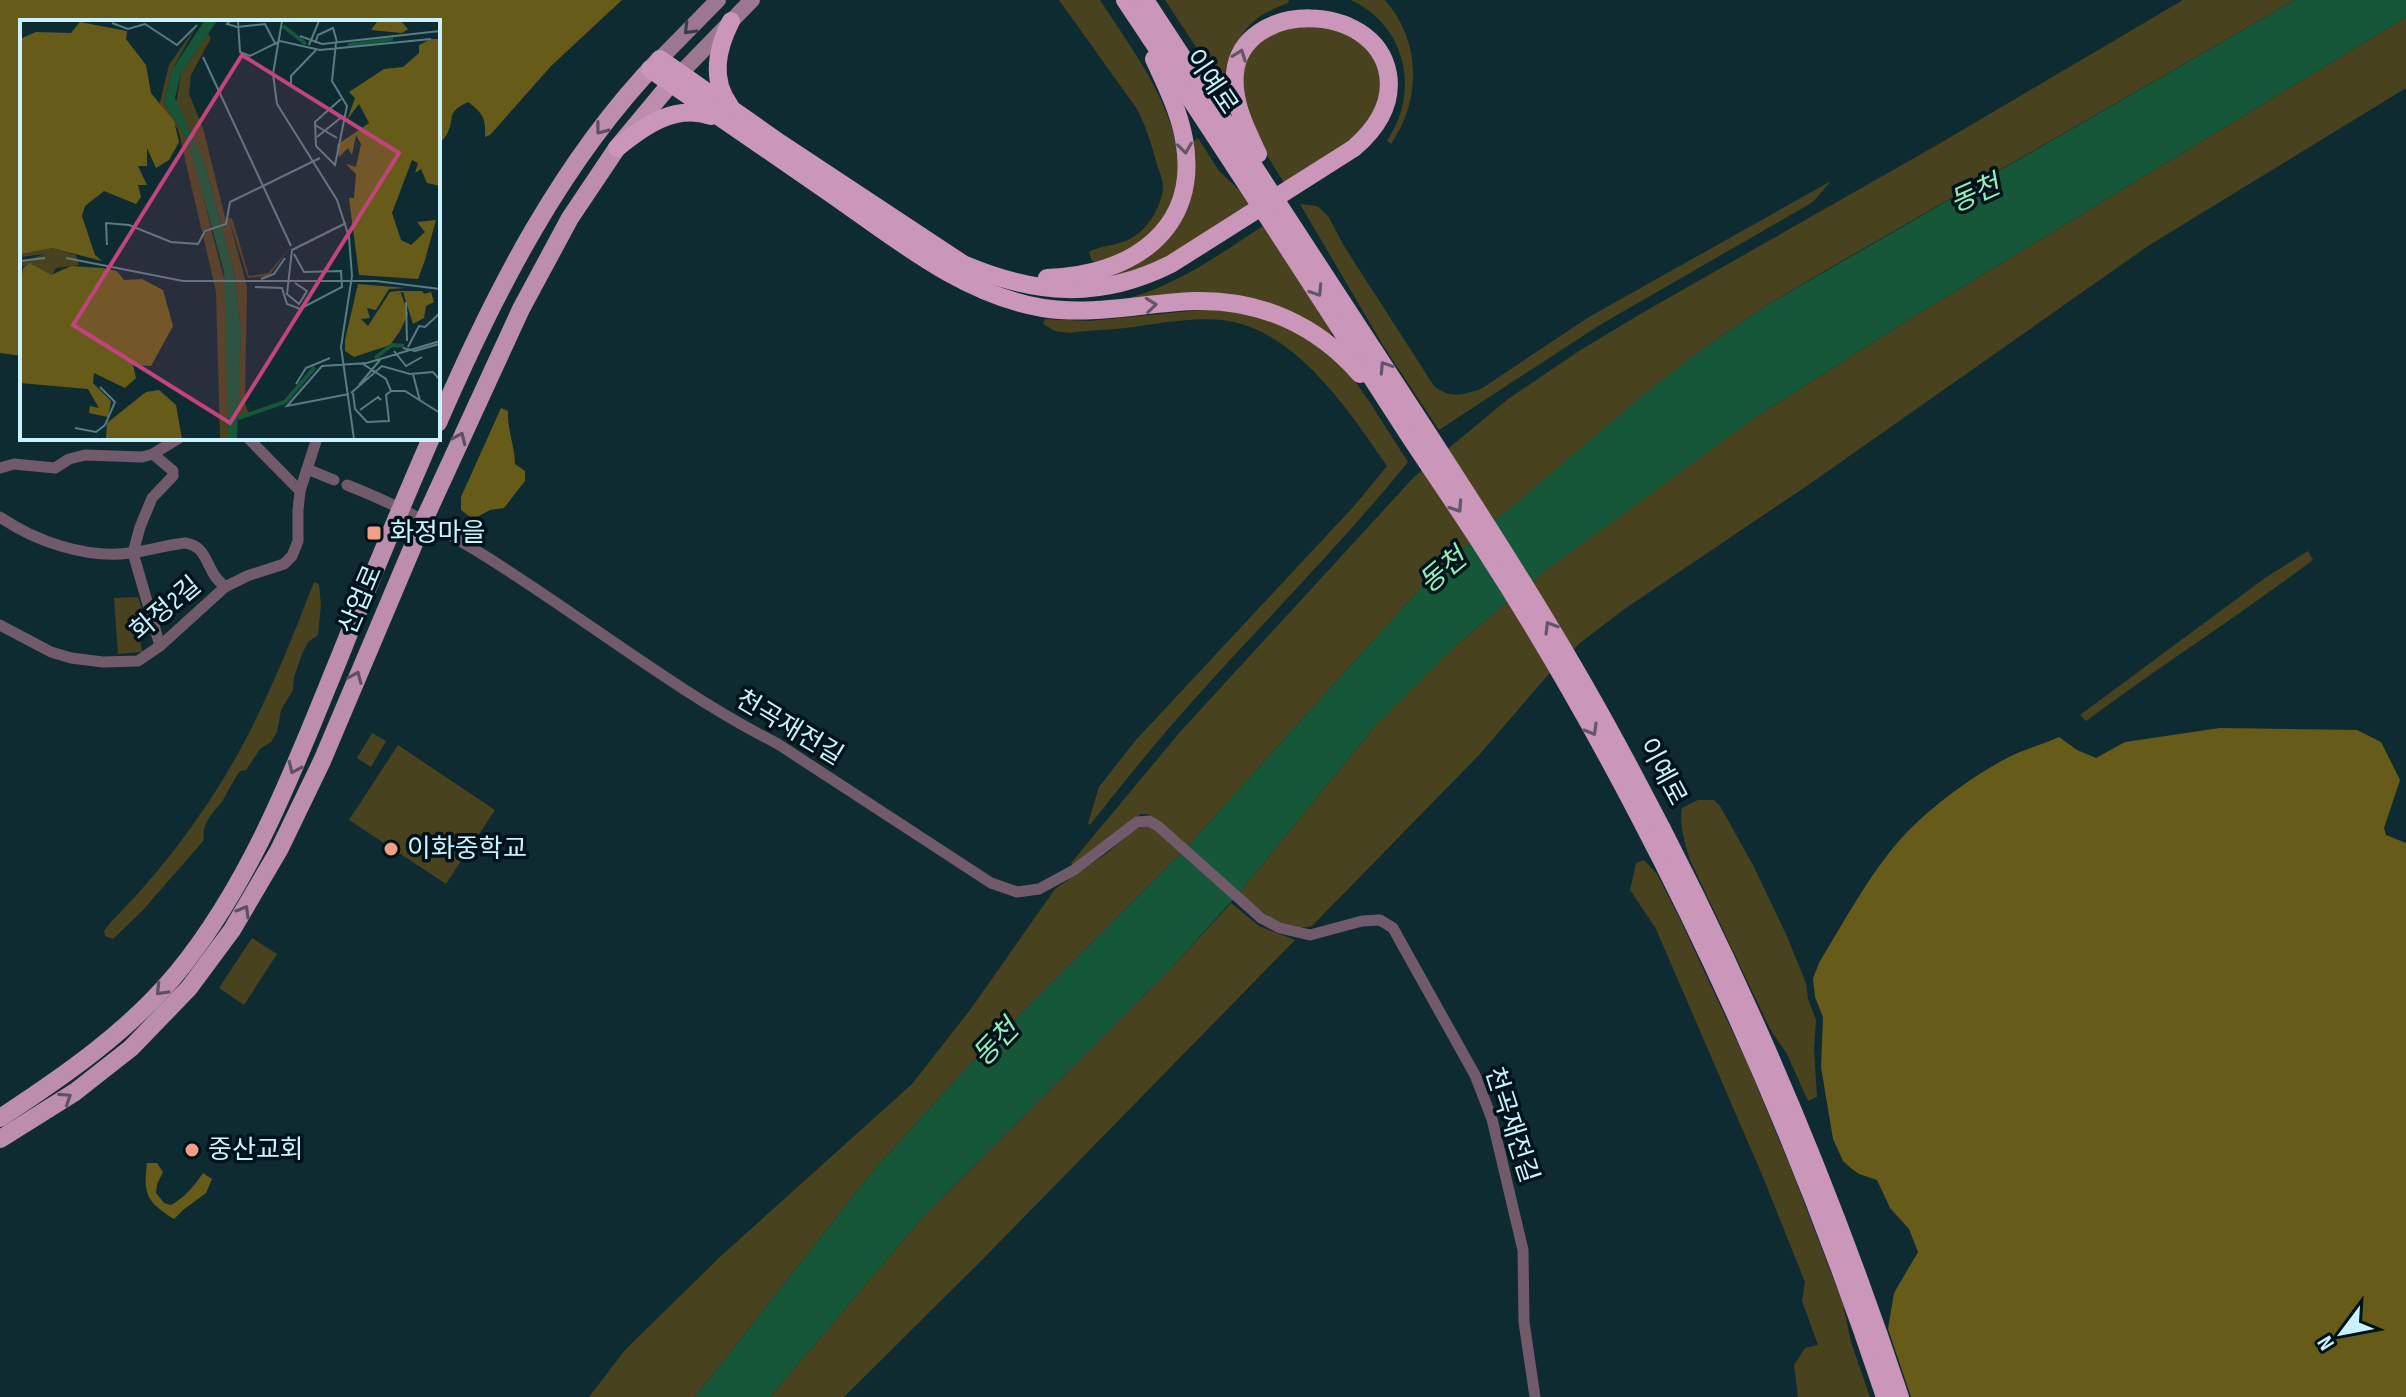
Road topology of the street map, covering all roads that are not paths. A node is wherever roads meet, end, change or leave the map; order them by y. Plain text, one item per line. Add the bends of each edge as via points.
1 (718, 0) edge
2 (752, 0) edge
3 (1124, 0) edge
4 (1145, 0) edge
5 (1363, 14) dead end
6 (731, 21) junction
7 (655, 64) junction
8 (676, 78) junction
9 (728, 116) junction
10 (617, 148) junction
11 (1264, 186) junction
12 (963, 264) junction
13 (942, 267) junction
14 (440, 419) edge
15 (1420, 437) junction
16 (176, 440) edge
17 (250, 440) edge
18 (316, 440) edge
19 (430, 440) edge
20 (153, 454) junction
21 (0, 468) edge
22 (307, 469) junction
23 (334, 480) dead end
24 (347, 485) dead end
25 (300, 491) junction
26 (401, 509) junction
27 (0, 517) edge
28 (424, 520) junction
29 (133, 553) junction
30 (225, 587) junction
31 (0, 625) edge
32 (160, 646) junction
33 (1677, 873) junction
34 (0, 1118) edge
35 (0, 1139) edge
36 (1535, 1397) edge
37 (1885, 1397) edge
38 (1900, 1397) edge

1 -> 7 main road
2 - 6 main road, 산업로
3 - 11 highway, 이예로
3 -> 12 highway via 1164,79 1185,140 1186,186 1167,229 1124,261 1092,274 1028,278
4 - 11 highway, 이예로
5 - 13 highway via 1386,41 1398,77 1385,131 1359,155 1174,273 1126,292 1076,300 1015,295
6 - 8 main road, 산업로
6 - 9 highway via 717,70
7 - 8 highway
7 -> 14 main road via 597,133 549,204
8 - 9 highway
8 - 10 main road, 산업로
9 - 10 highway via 672,114
9 - 12 highway
9 - 13 highway
28 -> 10 main road, 산업로 via 521,309 570,218
11 -> 12 highway via 1239,106 1238,58 1253,32 1280,13 1309,7 1340,13 1369,33 1389,77 1385,108 1354,148 1171,264 1135,279 1051,290
11 - 15 highway, 이예로
13 -> 15 highway via 1008,299 1065,311 1193,301 1275,312 1339,352
15 - 33 highway, 이예로
16 - 20 street
17 - 25 street
18 - 22 street
19 - 26 main road, 산업로
20 - 21 street via 85,455 55,468
20 - 29 street via 173,476 152,498
22 - 23 street
22 - 25 street
24 - 26 street, 천곡재전길
25 - 30 street, 화정2길 via 298,541 292,556
26 - 28 street, 천곡재전길
26 -> 34 main road, 산업로 via 302,749 218,919 176,974 120,1032
27 - 29 street via 72,548
35 -> 28 main road, 산업로 via 75,1092 131,1048 189,988 232,930 322,761
28 - 36 street, 천곡재전길 via 1006,889 1028,891 1049,885 1137,822 1149,821 1261,918 1310,935 1362,921 1380,920 1393,928 1489,1109 1523,1250 1524,1322
29 - 30 street via 193,544
29 - 32 street
30 - 32 street, 화정2길
31 - 32 street, 화정2길 via 51,652 86,661 138,661
33 - 37 highway, 이예로 via 1772,1095
33 - 38 highway, 이예로 via 1731,968 1786,1091

